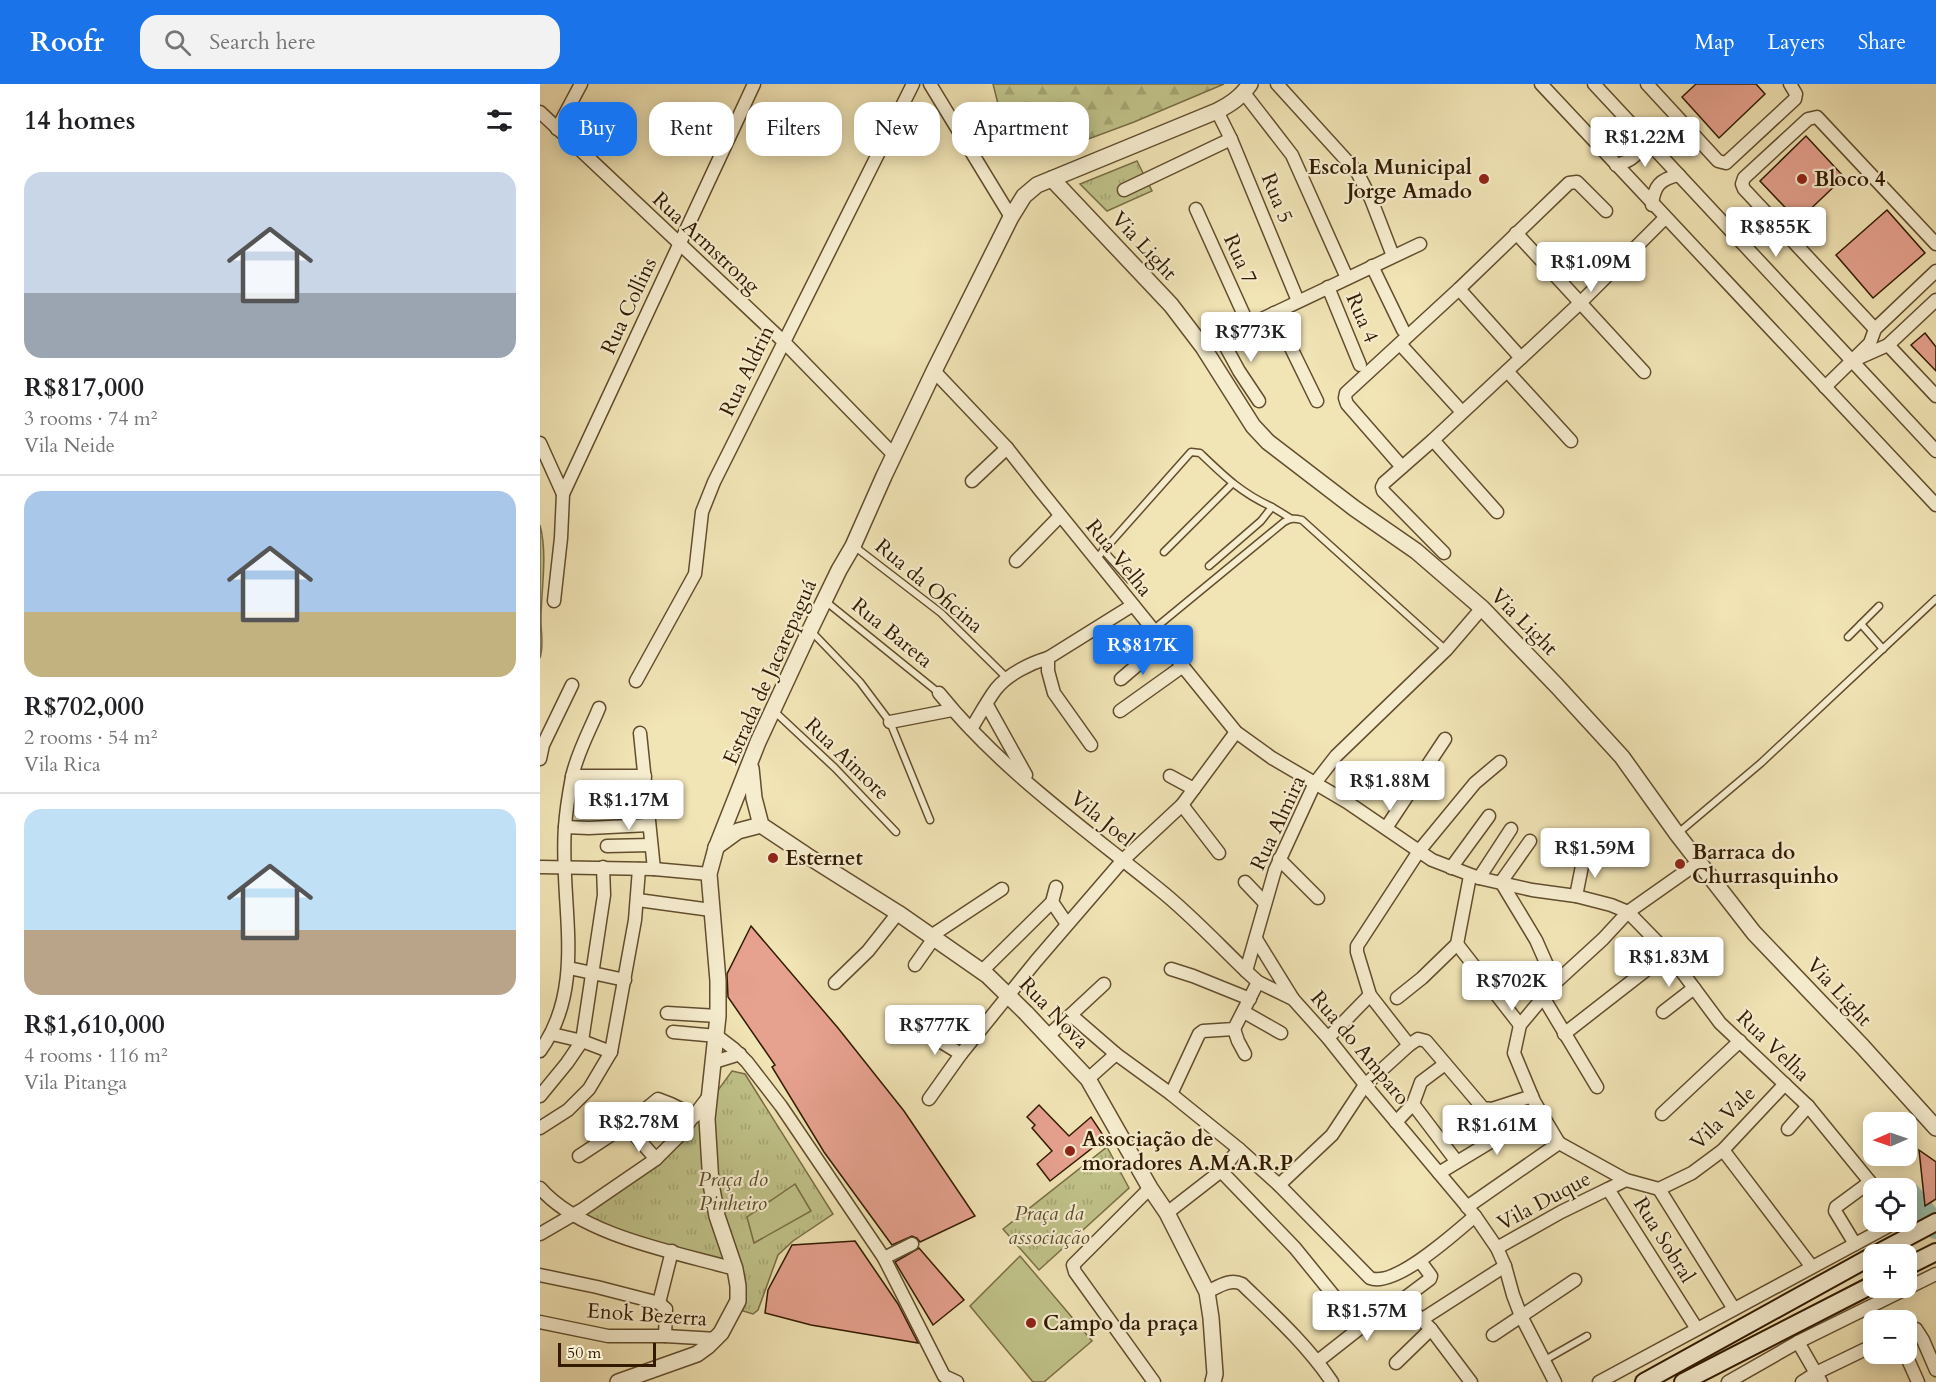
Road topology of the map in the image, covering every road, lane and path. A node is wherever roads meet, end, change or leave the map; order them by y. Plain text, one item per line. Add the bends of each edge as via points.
1 (581, 84) edge
2 (754, 84) edge
3 (913, 84) edge
4 (930, 84) edge
5 (1541, 84) edge
6 (1594, 84) edge
7 (1647, 84) edge
8 (1790, 84) edge
9 (1281, 85) edge
10 (1247, 89) edge
11 (1217, 111) junction
12 (540, 112) edge
13 (557, 129) junction
14 (1644, 138) junction
15 (1231, 139) junction
16 (1616, 165) junction
17 (1679, 175) junction
18 (1052, 179) junction
19 (1124, 190) dead end
20 (1652, 205) junction
21 (1196, 209) dead end
22 (1606, 211) dead end
23 (1011, 217) junction
24 (1665, 218) junction
25 (1516, 233) junction
26 (679, 244) junction
27 (1420, 244) dead end
28 (1936, 244) edge
29 (1393, 256) junction
30 (1372, 266) junction
31 (1936, 271) edge
32 (1347, 278) junction
33 (1328, 287) junction
34 (1459, 289) junction
35 (1936, 300) edge
36 (1298, 301) junction
37 (1580, 303) junction
38 (1274, 313) junction
39 (1248, 324) junction
40 (1875, 329) junction
41 (1403, 330) dead end
42 (1221, 338) junction
43 (783, 342) junction
44 (1400, 344) junction
45 (1888, 345) junction
46 (1203, 347) junction
47 (1521, 358) junction
48 (1852, 362) junction
49 (1360, 365) dead end
50 (934, 371) junction
51 (1507, 371) junction
52 (1644, 372) dead end
53 (1826, 387) junction
54 (1936, 396) edge
55 (1259, 401) dead end
56 (1317, 401) dead end
57 (1462, 412) junction
58 (1433, 440) junction
59 (1571, 441) dead end
60 (540, 443) edge
61 (1007, 448) junction
62 (1936, 451) edge
63 (894, 455) junction
64 (1402, 467) junction
65 (972, 481) dead end
66 (1232, 484) junction
67 (563, 494) junction
68 (1936, 505) edge
69 (1272, 507) junction
70 (1497, 512) dead end
71 (1060, 516) junction
72 (1290, 518) junction
73 (853, 546) junction
74 (1164, 552) dead end
75 (1444, 552) dead end
76 (1099, 554) junction
77 (1016, 561) dead end
78 (1209, 567) dead end
79 (1130, 580) dead end
80 (1936, 599) edge
81 (824, 600) junction
82 (554, 601) dead end
83 (1133, 605) junction
84 (1879, 606) dead end
85 (1482, 608) junction
86 (1861, 624) junction
87 (1154, 629) junction
88 (810, 630) junction
89 (1848, 637) dead end
90 (1164, 642) junction
91 (1883, 649) junction
92 (1446, 650) junction
93 (1048, 658) junction
94 (1183, 666) junction
95 (1007, 679) junction
96 (1121, 679) dead end
97 (636, 681) dead end
98 (572, 685) dead end
99 (939, 693) joint
100 (987, 705) junction
101 (599, 708) dead end
102 (952, 710) junction
103 (773, 711) junction
104 (1120, 711) dead end
105 (890, 722) junction
106 (971, 729) junction
107 (1236, 732) junction
108 (640, 733) dead end
109 (1445, 739) dead end
110 (1091, 745) dead end
111 (540, 759) edge
112 (1500, 762) dead end
113 (750, 765) junction
114 (572, 776) junction
115 (645, 776) junction
116 (1170, 776) dead end
117 (1315, 783) junction
118 (1032, 786) junction
119 (1194, 789) junction
120 (1182, 805) junction
121 (1489, 816) dead end
122 (930, 820) dead end
123 (650, 825) junction
124 (761, 825) junction
125 (565, 828) junction
126 (1386, 828) junction
127 (1511, 829) dead end
128 (896, 832) dead end
129 (1677, 834) junction
130 (1530, 841) dead end
131 (651, 845) junction
132 (607, 846) dead end
133 (716, 848) junction
134 (1419, 851) junction
135 (1219, 853) dead end
136 (1584, 856) dead end
137 (1279, 859) junction
138 (1123, 860) junction
139 (1699, 862) junction
140 (566, 866) junction
141 (540, 867) edge
142 (603, 867) junction
143 (1451, 868) junction
144 (639, 869) junction
145 (654, 869) junction
146 (708, 874) junction
147 (1475, 877) junction
148 (1245, 882) dead end
149 (1501, 882) junction
150 (1056, 887) dead end
151 (1002, 889) dead end
152 (1576, 896) junction
153 (1318, 898) dead end
154 (638, 900) junction
155 (1052, 902) junction
156 (1265, 903) junction
157 (711, 910) junction
158 (1628, 912) junction
159 (898, 913) junction
160 (1067, 924) junction
161 (933, 937) junction
162 (1256, 939) junction
163 (1457, 944) junction
164 (1668, 953) junction
165 (915, 965) dead end
166 (569, 968) junction
167 (1170, 969) dead end
168 (982, 971) junction
169 (1246, 971) junction
170 (592, 973) junction
171 (625, 980) junction
172 (1258, 982) junction
173 (835, 983) dead end
174 (1555, 983) junction
175 (1104, 984) dead end
176 (1694, 988) junction
177 (1008, 995) junction
178 (1370, 995) junction
179 (1543, 997) junction
180 (1397, 998) dead end
181 (1250, 999) junction
182 (1293, 999) junction
183 (667, 1012) dead end
184 (1244, 1012) junction
185 (1663, 1012) dead end
186 (1071, 1015) junction
187 (718, 1016) junction
188 (1520, 1025) junction
189 (1234, 1029) junction
190 (673, 1032) dead end
191 (925, 1032) dead end
192 (1281, 1033) dead end
193 (552, 1034) junction
194 (1564, 1034) junction
195 (717, 1036) junction
196 (1048, 1036) junction
197 (1328, 1038) junction
198 (582, 1041) junction
199 (1740, 1041) junction
200 (1408, 1044) junction
201 (540, 1051) edge
202 (612, 1052) junction
203 (740, 1054) junction
204 (960, 1054) junction
205 (1116, 1054) junction
206 (1245, 1054) dead end
207 (714, 1062) junction
208 (1445, 1064) junction
209 (1088, 1079) junction
210 (1785, 1084) junction
211 (1365, 1085) junction
212 (1597, 1087) dead end
213 (1171, 1094) junction
214 (540, 1096) edge
215 (709, 1096) junction
216 (1532, 1096) junction
217 (929, 1099) dead end
218 (1413, 1104) junction
219 (1808, 1106) junction
220 (1540, 1112) junction
221 (1662, 1113) dead end
222 (695, 1116) junction
223 (1396, 1122) junction
224 (626, 1125) junction
225 (540, 1128) edge
226 (1936, 1128) edge
227 (1788, 1129) dead end
228 (1558, 1143) junction
229 (1239, 1149) junction
230 (1724, 1150) junction
231 (579, 1155) dead end
232 (656, 1159) junction
233 (1457, 1162) junction
234 (1221, 1171) junction
235 (1439, 1173) junction
236 (1866, 1178) edge
237 (1626, 1180) junction
238 (1279, 1185) junction
239 (540, 1188) edge
240 (1150, 1188) junction
241 (1608, 1189) junction
242 (1659, 1189) junction
243 (1863, 1190) edge
244 (1471, 1212) junction
245 (1167, 1213) junction
246 (572, 1215) junction
247 (1936, 1222) edge
248 (1917, 1225) edge
249 (1890, 1232) edge
250 (1899, 1232) edge
251 (540, 1234) edge
252 (912, 1244) dead end
253 (1855, 1244) junction
254 (1886, 1244) edge
255 (1497, 1248) junction
256 (672, 1251) junction
257 (884, 1258) junction
258 (1420, 1262) junction
259 (1863, 1262) edge
260 (1505, 1266) junction
261 (1812, 1267) junction
262 (735, 1269) junction
263 (1936, 1274) edge
264 (540, 1275) edge
265 (1575, 1280) dead end
266 (1863, 1290) edge
267 (1207, 1292) junction
268 (1401, 1300) junction
269 (660, 1303) junction
270 (1734, 1309) junction
271 (1521, 1316) junction
272 (1421, 1320) junction
273 (540, 1322) edge
274 (1360, 1328) junction
275 (1431, 1329) junction
276 (1697, 1329) junction
277 (1917, 1330) edge
278 (665, 1335) junction
279 (1493, 1335) dead end
280 (1587, 1336) dead end
281 (717, 1339) junction
282 (1798, 1342) junction
283 (1863, 1351) edge
284 (1545, 1360) junction
285 (1318, 1361) junction
286 (1395, 1363) dead end
287 (1910, 1364) edge
288 (1934, 1365) edge
289 (1912, 1369) junction
290 (1818, 1377) edge
291 (618, 1382) edge
292 (957, 1382) edge
293 (1154, 1382) edge
294 (1213, 1382) edge
295 (1332, 1382) edge
296 (1471, 1382) edge
297 (1555, 1382) edge
298 (1599, 1382) edge
299 (1644, 1382) edge
300 (1683, 1382) edge
301 (1728, 1382) edge
302 (1802, 1382) edge
303 (1918, 1382) edge

1 - 13 street
2 - 26 street, Rua Collins
3 - 43 street, Rua Aldrin
4 - 23 street
5 - 16 street
6 - 14 street
7 - 8 street via 1718,161 1726,164 1795,99
9 - 29 street via 1357,172
10 - 11 street, Estrada de Jacarepaguá
10 - 32 street via 1292,155
11 - 15 street, Rua 5
11 - 18 street, Estrada de Jacarepaguá
12 - 13 street, Rua Armstrong
13 - 26 street, Rua Armstrong
14 - 16 street via 1635,156
14 - 17 street
15 - 19 street
15 - 36 street, Rua 5
16 - 20 street
17 - 20 street via 1659,184
17 - 48 street
18 - 23 street, Estrada de Jacarepaguá via 1029,190
18 - 46 street, Via Light via 1171,305
20 - 24 street
21 - 39 street, Rua 7
22 - 25 street via 1576,182 1571,182
23 - 50 street, Estrada de Jacarepaguá
24 - 37 street
24 - 53 street
25 - 34 street
25 - 37 street
26 - 43 street, Rua Armstrong
26 - 67 street, Rua Collins
27 - 29 street
28 - 40 street via 1817,117 1808,119 1744,178 1744,189
29 - 30 street
30 - 32 street
30 - 41 street
31 - 40 street
32 - 33 street
33 - 36 street
33 - 49 street, Rua 4
34 - 44 street
34 - 47 street
35 - 45 street
36 - 38 street
37 - 47 street
37 - 52 street
38 - 39 street
38 - 56 street
39 - 42 street
40 - 48 street via 1870,343
42 - 46 street
42 - 55 street
43 - 63 street, Rua Armstrong
43 - 97 street, Rua Aldrin via 702,512 695,574
44 - 57 street
44 - 64 street via 1345,398
45 - 48 street
45 - 54 street
46 - 85 street, Via Light via 1253,426 1268,442 1416,551
47 - 51 street
48 - 53 street
48 - 62 street
50 - 61 street, Rua Velha
50 - 63 street, Estrada de Jacarepaguá
51 - 57 street
51 - 59 street
53 - 68 street
57 - 58 street
58 - 64 street
58 - 70 street
60 - 67 street
61 - 65 street
61 - 71 street, Rua Velha
63 - 73 street, Estrada de Jacarepaguá
64 - 75 street via 1382,489
66 - 69 lane
66 - 74 lane
66 - 76 lane via 1200,453 1191,452
67 - 82 street
69 - 72 lane
69 - 78 lane
71 - 76 street, Rua Velha
71 - 77 street
72 - 87 lane
72 - 92 lane via 1302,520
73 - 81 street, Estrada de Jacarepaguá
73 - 95 lane, Rua da Oficina via 941,613
76 - 79 lane
76 - 83 street, Rua Velha
80 - 91 lane
81 - 88 street, Estrada de Jacarepaguá
81 - 99 lane, Rua Bareta
83 - 87 street, Rua Velha
83 - 93 street
84 - 86 lane
85 - 92 street, Rua Almira
85 - 129 street, Via Light via 1622,757
86 - 89 lane
86 - 91 lane
87 - 90 street, Rua Velha
88 - 103 street, Estrada de Jacarepaguá
88 - 105 lane via 860,682
90 - 94 street, Rua Velha
90 - 96 street
91 - 129 lane via 1761,763
92 - 117 street, Rua Almira via 1336,756
93 - 95 street
93 - 110 street via 1054,693
94 - 104 street
94 - 107 street, Rua Velha
95 - 100 street via 996,688
98 - 111 street
99 - 102 street, Vila Joel
100 - 106 street
100 - 118 street
101 - 114 street
102 - 105 street
102 - 106 street, Vila Joel
103 - 113 street, Estrada de Jacarepaguá
103 - 128 lane, Rua Aimore
105 - 122 lane
106 - 118 street, Vila Joel
107 - 117 street, Rua Velha
107 - 119 street
108 - 115 street
109 - 126 street
112 - 134 street via 1476,783
113 - 124 street
113 - 133 street, Estrada de Jacarepaguá
114 - 115 street
114 - 125 street
115 - 123 street
116 - 119 street
117 - 126 street, Rua Velha
117 - 137 street, Rua Almira
118 - 138 street, Vila Joel
119 - 120 street
120 - 135 street
120 - 138 street
121 - 143 street
123 - 125 street
123 - 131 street
124 - 133 street via 738,831
124 - 159 street, Rua Nova
125 - 140 street
126 - 134 street, Rua Velha
127 - 147 street
129 - 139 street, Via Light
130 - 149 street
131 - 132 street
131 - 145 street
133 - 146 street, Estrada de Jacarepaguá
134 - 143 street, Rua Velha
134 - 178 street via 1357,946
136 - 152 street
137 - 153 street
137 - 156 street, Rua Almira
138 - 160 street
138 - 169 street, Vila Joel
139 - 158 street
139 - 226 street, Via Light via 1755,933
140 - 141 street
140 - 142 street
140 - 166 street
142 - 144 street
142 - 170 street via 604,895
143 - 147 street, Rua Velha
144 - 145 street
144 - 154 street
145 - 146 street
146 - 157 street, Estrada de Jacarepaguá
147 - 149 street, Rua Velha
147 - 163 street
148 - 156 street
149 - 152 street, Rua Velha
149 - 174 street via 1536,940
150 - 155 street
151 - 161 street
152 - 158 street, Rua Velha
154 - 157 street
154 - 171 street
155 - 160 street
155 - 168 street
156 - 162 street, Rua Almira
157 - 187 street, Estrada de Jacarepaguá
158 - 164 street, Rua Velha
158 - 174 street
159 - 161 street, Rua Nova
159 - 173 street via 868,951
160 - 177 street
161 - 165 street
161 - 168 street, Rua Nova
162 - 169 street, Rua Almira
162 - 182 street
163 - 180 street
163 - 188 street
164 - 176 street, Rua Velha
164 - 194 street
166 - 170 street
166 - 193 street
167 - 181 street
168 - 177 street, Rua Nova
169 - 172 street, Rua do Amparo
170 - 171 street
170 - 198 street
171 - 202 street
172 - 181 street
172 - 182 street, Rua do Amparo
174 - 179 street
175 - 186 street
176 - 185 street
176 - 199 street, Rua Velha via 1720,1023
177 - 196 street, Rua Nova
177 - 204 street
178 - 197 street
178 - 200 street
179 - 188 street
179 - 194 street
181 - 184 street
182 - 197 street, Rua do Amparo
183 - 187 street
184 - 189 street
184 - 192 street
186 - 196 street
186 - 205 street
187 - 195 street, Estrada de Jacarepaguá
188 - 216 street via 1514,1053
189 - 206 street
189 - 213 street via 1201,1032
190 - 195 street
191 - 204 street
193 - 198 street
193 - 201 street
194 - 212 street
195 - 203 street
195 - 207 street, Estrada de Jacarepaguá
196 - 209 street, Rua Nova
197 - 211 street, Rua do Amparo
198 - 202 street
198 - 214 street
199 - 210 street, Rua Velha
199 - 221 street
200 - 208 street via 1418,1039 1426,1041
200 - 211 street
202 - 225 street via 589,1089 568,1110
203 - 207 street
203 - 257 street via 781,1106
204 - 217 street
205 - 209 street
205 - 213 street
207 - 215 street, Estrada de Jacarepaguá
208 - 216 street via 1483,1108 1492,1109
208 - 218 street via 1421,1082
209 - 240 street, Rua Nova
210 - 219 street, Rua Velha
210 - 230 street, Vila Vale
211 - 223 street, Rua do Amparo
211 - 238 street via 1332,1135
213 - 229 street
215 - 222 street
215 - 262 street, Estrada de Jacarepaguá via 711,1184
216 - 220 street
218 - 223 street
218 - 233 street
219 - 227 street
219 - 236 street, Rua Velha
220 - 228 street
220 - 233 street
222 - 224 street via 661,1099
222 - 232 street
223 - 235 street, Rua do Amparo
224 - 231 street
224 - 232 street
228 - 237 street
228 - 244 street
229 - 234 street
229 - 238 street
230 - 242 street, Vila Vale via 1692,1173
230 - 261 street
232 - 246 street
233 - 235 street
234 - 245 street
234 - 274 street via 1295,1248
235 - 244 street, Rua do Amparo
237 - 241 street, Rua Sobral
237 - 242 street
238 - 258 street via 1370,1278 1380,1280
239 - 246 street
240 - 245 street, Rua Nova
240 - 293 street via 1074,1263 1075,1272
241 - 255 street, Vila Duque
241 - 276 street, Rua Sobral
242 - 270 street
243 - 253 street via 1835,1211
244 - 255 street, Rua do Amparo
244 - 258 street
245 - 267 street, Rua Nova
246 - 251 street
246 - 256 street via 629,1240
247 - 248 main road
249 - 253 street
250 - 254 main road
252 - 257 street
253 - 261 street
255 - 260 street, Rua do Amparo
256 - 262 street
256 - 269 street
257 - 292 street via 944,1376
258 - 268 street via 1430,1279
259 - 299 main road
260 - 271 street, Rua do Amparo
260 - 272 street, Vila Duque
261 - 270 street
262 - 281 street, Estrada de Jacarepaguá via 738,1301
263 - 282 street
264 - 269 street
265 - 271 street
266 - 300 main road
267 - 285 street via 1230,1281 1238,1282
267 - 294 street, Rua Nova
268 - 272 street
268 - 274 street
269 - 278 street via 666,1309
270 - 276 street
271 - 279 street
271 - 284 street, Rua do Amparo
272 - 275 street
273 - 278 street, Enok Bezerra via 608,1336
274 - 285 street
275 - 286 street
275 - 296 street
276 - 298 street
277 - 288 street via 1929,1338
278 - 281 street, Enok Bezerra
280 - 284 lane
281 - 291 street, Estrada de Jacarepaguá via 697,1354
282 - 290 street
282 - 301 street
283 - 290 street
284 - 297 street, Rua do Amparo
285 - 295 street
287 - 289 street
288 - 289 street
289 - 303 street
290 - 302 street

